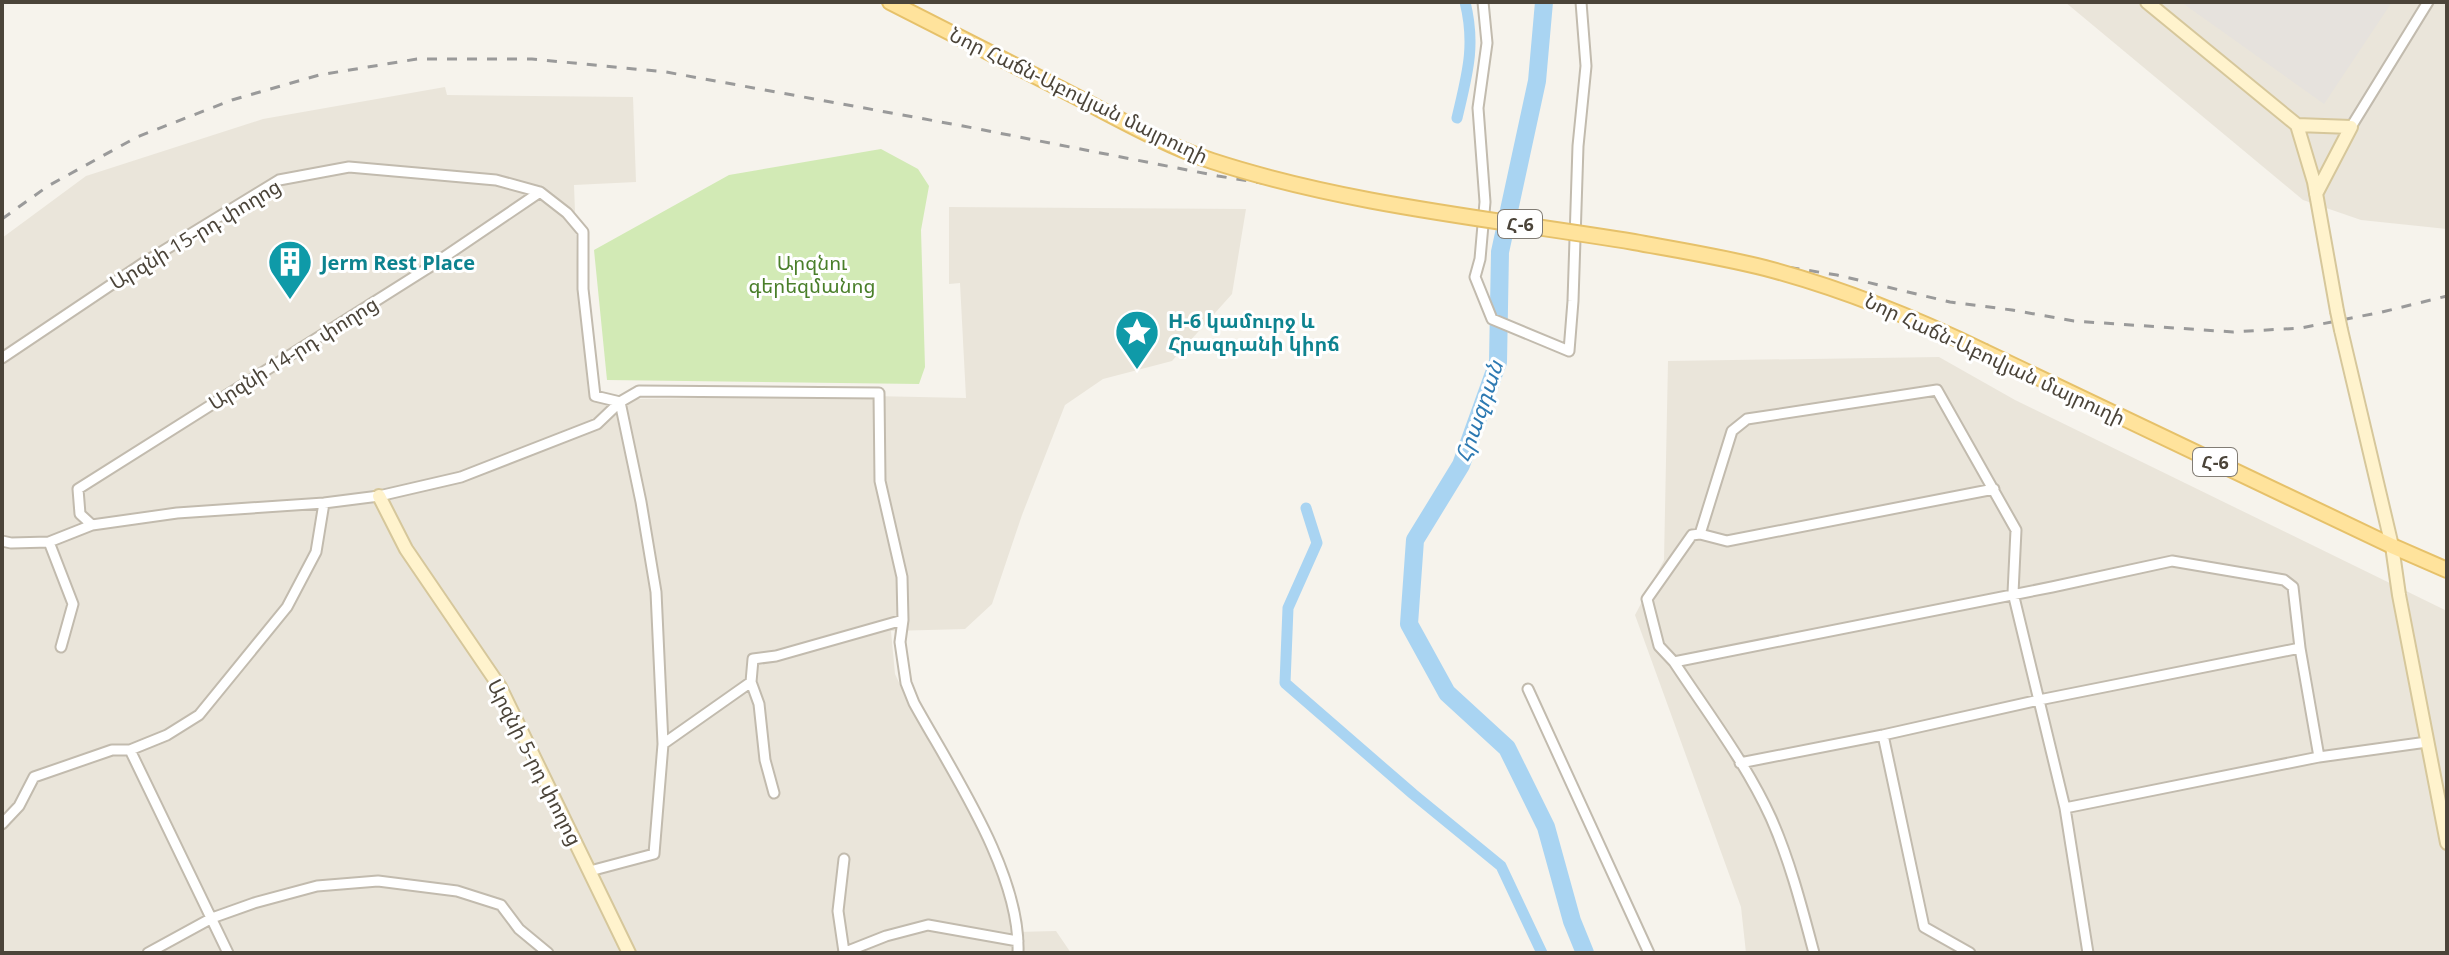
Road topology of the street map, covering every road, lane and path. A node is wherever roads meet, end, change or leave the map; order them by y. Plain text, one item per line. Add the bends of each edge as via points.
1 (890, 2) edge
2 (1483, 2) edge
3 (1581, 2) edge
4 (2147, 2) edge
5 (2428, 2) edge
6 (2297, 125) junction
7 (2351, 127) junction
8 (540, 192) junction
9 (2316, 194) junction
10 (2, 358) edge
11 (620, 402) junction
12 (1994, 489) junction
13 (379, 496) junction
14 (324, 503) junction
15 (92, 525) junction
16 (1700, 534) junction
17 (2, 541) edge
18 (49, 542) junction
19 (2392, 546) junction
20 (2447, 570) edge
21 (2013, 593) junction
22 (903, 620) junction
23 (61, 647) dead end
24 (2300, 648) junction
25 (1674, 662) junction
26 (751, 682) junction
27 (1528, 689) dead end
28 (2039, 700) junction
29 (1883, 735) junction
30 (2427, 742) junction
31 (663, 744) junction
32 (130, 750) junction
33 (2319, 757) junction
34 (1740, 763) junction
35 (774, 793) dead end
36 (2065, 808) junction
37 (2, 824) edge
38 (2447, 843) edge
39 (844, 859) dead end
40 (590, 871) junction
41 (212, 918) junction
42 (1018, 941) junction
43 (844, 952) edge
44 (148, 953) edge
45 (228, 953) edge
46 (548, 953) edge
47 (629, 953) edge
48 (1018, 953) edge
49 (1649, 953) edge
50 (1814, 953) edge
51 (1970, 953) edge
52 (2088, 953) edge

1 - 19 main road, Նոր Հաճն-Աբովյան մայրուղի / Հ-6, bridge via 1173,145 1249,172 1341,196 1695,253 1847,292 1925,323
2 - 3 street via 1487,43 1478,108 1485,202 1475,277 1492,319 1569,351 1586,66
4 - 6 street
5 - 7 street
6 - 7 street
6 - 9 street
7 - 9 street
8 - 10 street, Արզնի 15-րդ փողոց via 496,180 349,167 279,180
8 - 11 street, Արզնի 15-րդ փողոց via 583,232 583,289 595,396
8 - 15 street, Արզնի 14-րդ փողոց via 78,489 80,514
9 - 19 street, bridge via 2341,330
11 - 13 street via 597,424 529,451 461,477
11 - 22 street via 639,391 879,393 880,481 902,577
11 - 31 street via 656,592
12 - 16 street via 1727,541
12 - 16 street via 1937,390 1747,419 1732,431
12 - 21 street via 2016,530
13 - 14 street
13 - 40 street, Արզնի 5-րդ փողոց via 406,549 500,687
14 - 15 street
14 - 32 street via 316,552 276,622 199,715
15 - 18 street
16 - 25 street via 1692,535 1647,599 1659,646
17 - 18 street
18 - 23 street via 73,604
19 - 20 main road, Նոր Հաճն-Աբովյան մայրուղի / Հ-6
19 - 30 street
21 - 24 street via 2172,561 2284,580 2293,587
21 - 25 street
21 - 28 street
22 - 26 street via 753,659
22 - 42 street via 900,642 906,683 990,840 1016,917
24 - 28 street
24 - 33 street
25 - 34 street
26 - 31 street
26 - 35 street
27 - 49 street
28 - 29 street
28 - 36 street
29 - 34 street
29 - 51 street via 1924,927
30 - 33 street
30 - 38 street
31 - 40 street via 654,854
32 - 37 street via 112,750 34,777
32 - 41 street
33 - 36 street
34 - 50 street via 1771,818
36 - 52 street
39 - 43 street via 838,911
40 - 47 street, Արզնի 5-րդ փողոց
41 - 44 street
41 - 45 street
41 - 46 street via 317,886 378,881 457,891 501,905
42 - 43 street via 928,925
42 - 48 street

